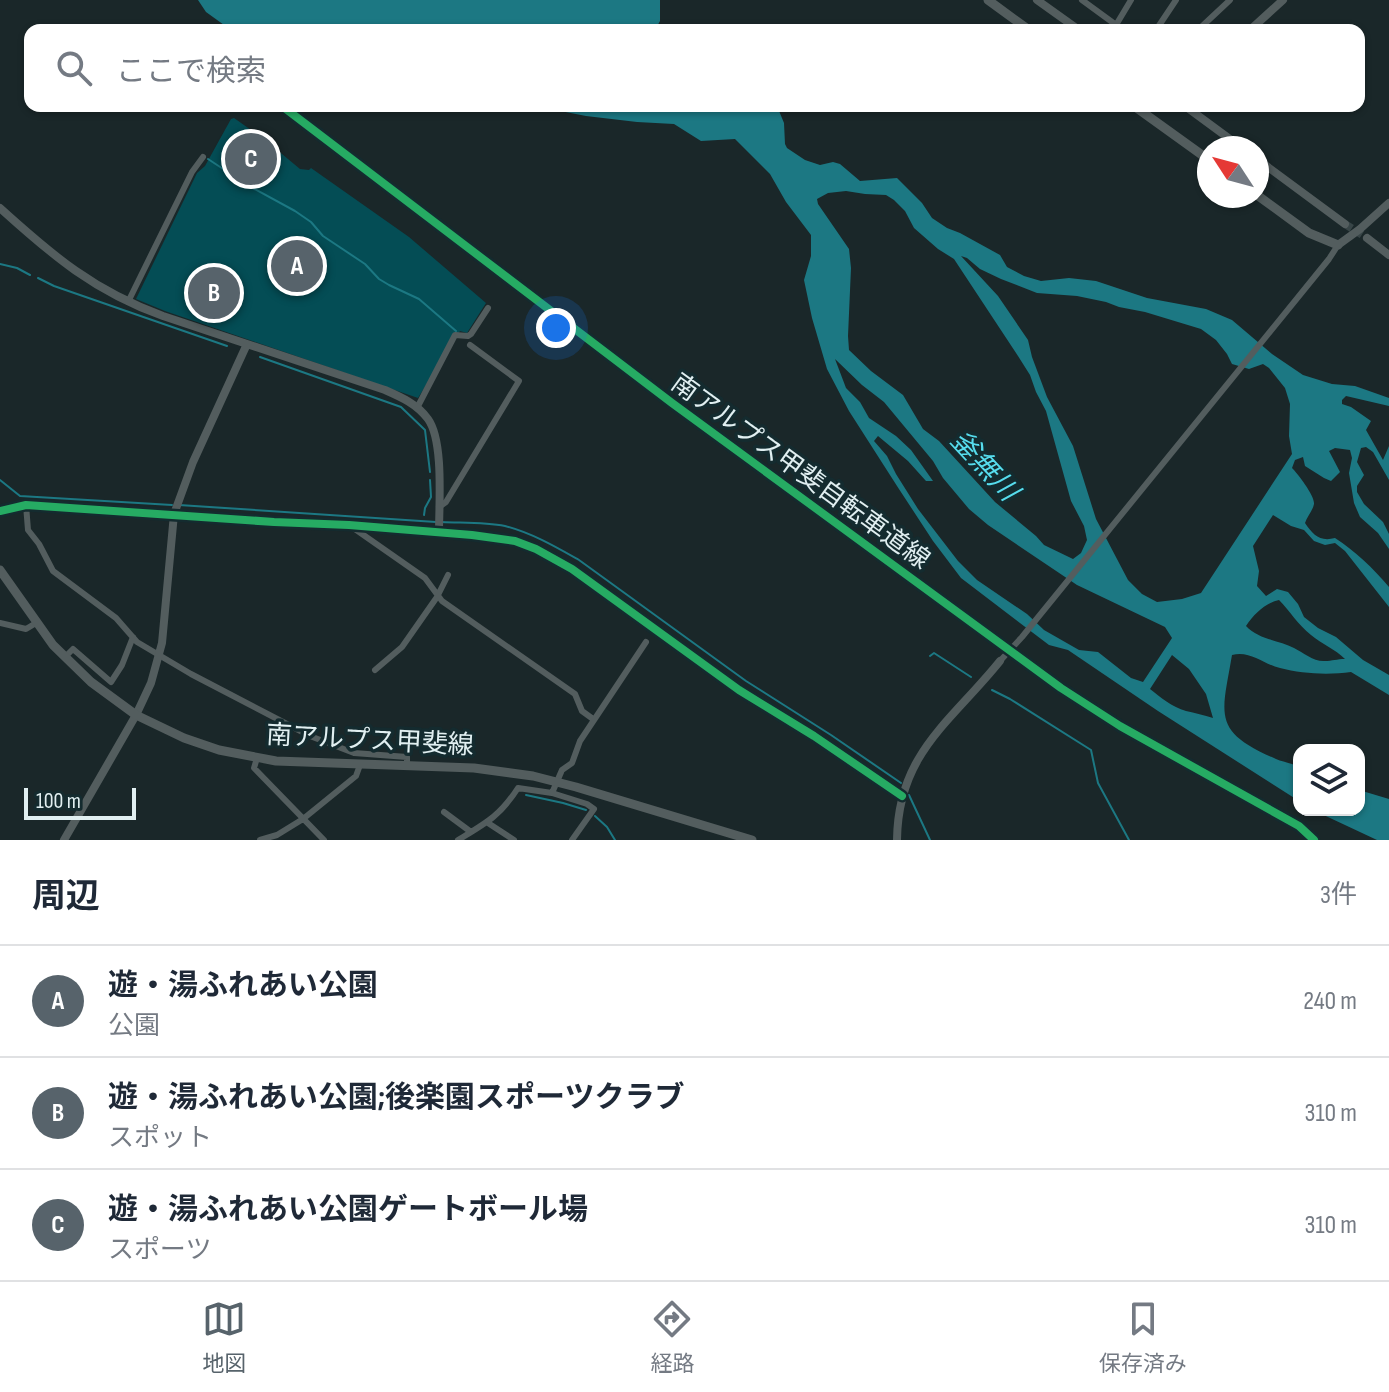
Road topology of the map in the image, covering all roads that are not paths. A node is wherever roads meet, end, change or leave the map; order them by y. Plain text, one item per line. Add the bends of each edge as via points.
1 (988, 0) edge
2 (1037, 0) edge
3 (1082, 0) edge
4 (1131, 0) edge
5 (1176, 0) edge
6 (1230, 0) edge
7 (1283, 0) edge
8 (1021, 24) edge
9 (1071, 24) edge
10 (1109, 24) edge
11 (1116, 24) edge
12 (1160, 24) edge
13 (1204, 24) edge
14 (1257, 24) edge
15 (1142, 112) edge
16 (1193, 112) edge
17 (1226, 136) edge
18 (1197, 151) edge
19 (203, 157) dead end
20 (1269, 168) edge
21 (1389, 203) edge
22 (1269, 204) edge
23 (0, 208) edge
24 (1345, 224) tunnel mouth
25 (1367, 238) tunnel mouth
26 (1338, 245) junction
27 (1389, 255) edge
28 (128, 302) junction
29 (488, 308) dead end
30 (247, 344) junction
31 (470, 345) dead end
32 (417, 408) junction
33 (26, 505) junction
34 (439, 507) junction
35 (0, 511) edge
36 (174, 514) junction
37 (349, 525) junction
38 (439, 533) junction
39 (0, 570) edge
40 (448, 575) dead end
41 (437, 597) junction
42 (0, 623) edge
43 (36, 623) junction
44 (133, 637) junction
45 (646, 642) dead end
46 (159, 656) junction
47 (65, 657) junction
48 (1000, 661) joint
49 (375, 670) dead end
50 (136, 715) junction
51 (593, 719) junction
52 (257, 758) junction
53 (360, 765) junction
54 (407, 767) junction
55 (557, 782) junction
56 (552, 793) junction
57 (902, 796) junction
58 (444, 812) dead end
59 (303, 819) junction
60 (488, 823) junction
61 (471, 832) junction
62 (64, 840) edge
63 (260, 840) edge
64 (324, 840) edge
65 (458, 840) edge
66 (514, 840) edge
67 (572, 840) edge
68 (752, 840) edge
69 (897, 840) edge

1 - 8 main road
2 - 9 street
3 - 10 street
4 - 11 street
5 - 12 street
6 - 13 street
7 - 14 street
15 - 18 main road
16 - 17 street
19 - 28 street
20 - 24 street
21 - 26 street
22 - 26 main road via 1309,233
23 - 28 street via 70,268
25 - 27 street
26 - 48 street
28 - 30 street
29 - 32 street via 471,334 455,335
30 - 32 street via 385,390
30 - 36 street
31 - 34 street via 519,381
32 - 34 street via 434,431
33 - 35 street
33 - 36 street
33 - 44 street via 28,530 53,571
34 - 38 street
36 - 37 street
36 - 46 street
37 - 38 street
37 - 41 street via 425,578
38 - 57 street via 515,541 572,569 739,690
39 - 43 main road, 南アルプス甲斐線
40 - 41 street
41 - 49 street via 402,647
41 - 51 street via 575,694 582,711
42 - 43 street via 26,629
43 - 47 main road, 南アルプス甲斐線
44 - 46 street
44 - 47 street via 111,682 73,649
45 - 51 street
46 - 50 street
46 - 54 street via 310,736 354,753 407,757
47 - 50 main road, 南アルプス甲斐線
48 - 57 street via 933,735
50 - 52 main road, 南アルプス甲斐線 via 205,746
50 - 62 street
51 - 55 street
52 - 53 main road, 南アルプス甲斐線
52 - 59 street via 254,768
53 - 54 main road, 南アルプス甲斐線
53 - 59 street via 356,776
54 - 55 main road, 南アルプス甲斐線 via 474,768
55 - 56 street
55 - 68 main road, 南アルプス甲斐線
56 - 60 street via 518,788
56 - 67 street via 594,809
57 - 69 street
58 - 61 street
59 - 63 street
59 - 64 street
60 - 61 street
60 - 66 street
61 - 65 street

